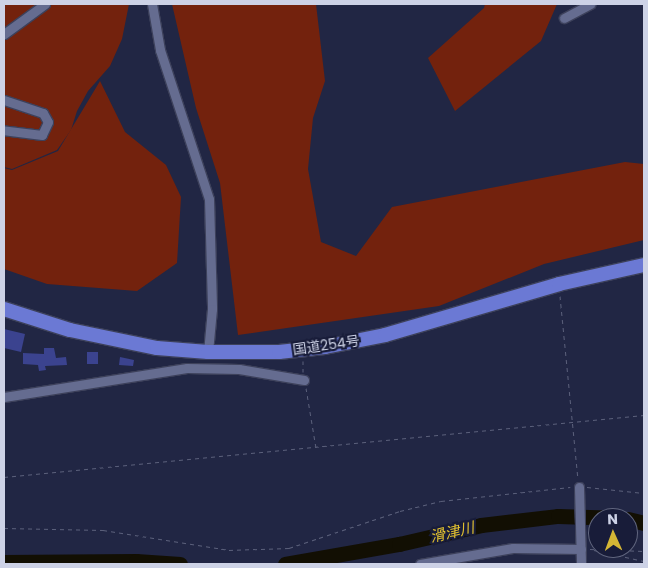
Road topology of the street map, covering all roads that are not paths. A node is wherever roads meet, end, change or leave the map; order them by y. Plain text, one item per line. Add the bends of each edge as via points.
1 (45, 4) edge
2 (152, 4) edge
3 (590, 4) edge
4 (564, 18) dead end
5 (4, 34) edge
6 (4, 100) edge
7 (4, 130) edge
8 (644, 265) edge
9 (4, 309) edge
10 (208, 352) junction
11 (304, 380) road end
12 (4, 397) edge
13 (579, 488) road end
14 (581, 547) junction
15 (420, 564) edge
16 (581, 564) edge

1 - 5 street
2 - 10 street via 160,50 209,200 212,300
3 - 4 street
6 - 7 street via 43,113 48,122 42,135
8 - 10 highway, 国道254号 via 559,284 394,333 302,350
9 - 10 highway, 国道254号 via 105,339
11 - 12 street via 239,369 187,368
13 - 14 street
14 - 15 street via 513,548
14 - 16 street

